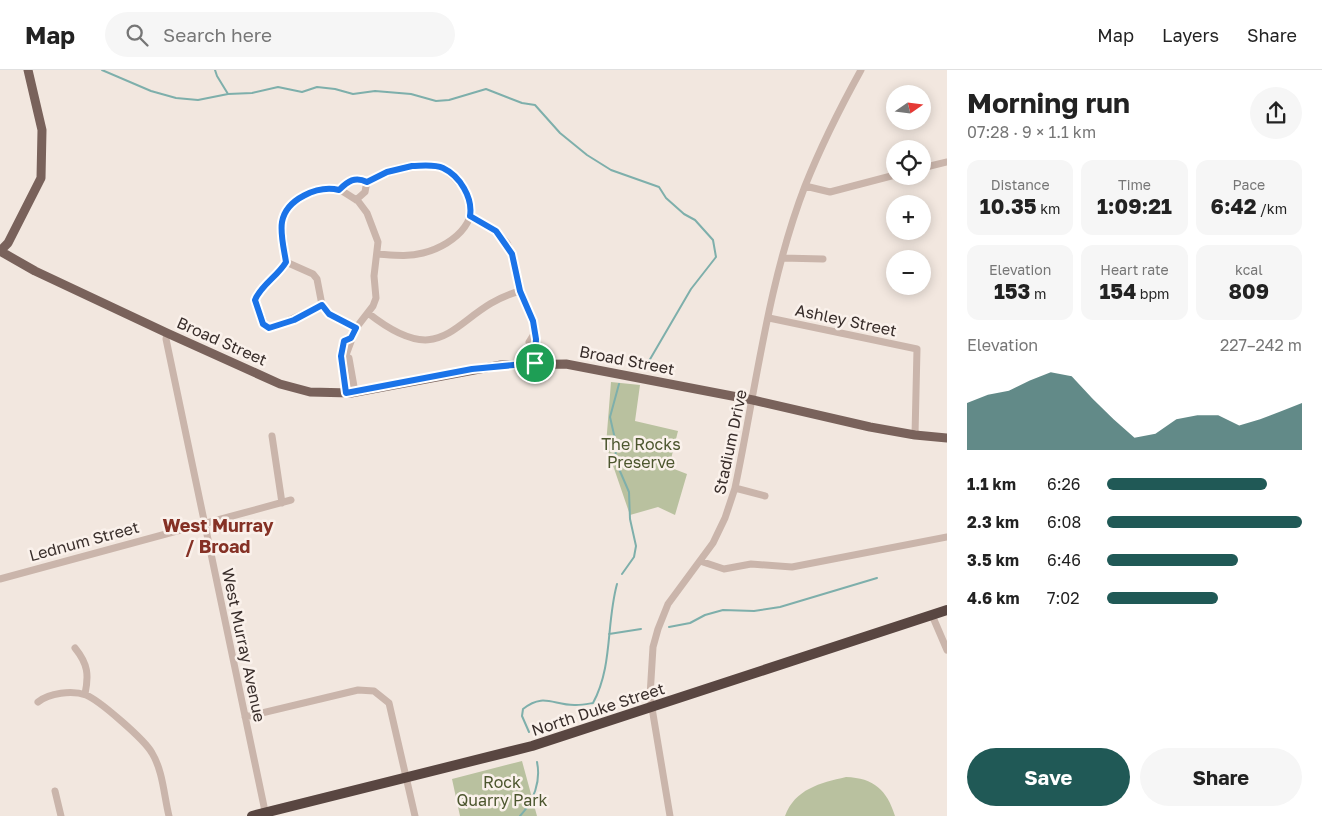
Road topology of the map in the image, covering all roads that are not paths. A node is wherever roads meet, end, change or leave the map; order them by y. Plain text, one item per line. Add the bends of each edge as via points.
1 (28, 70) edge
2 (861, 70) edge
3 (947, 162) edge
4 (931, 166) edge
5 (886, 177) edge
6 (367, 182) junction
7 (805, 186) junction
8 (339, 190) junction
9 (356, 200) junction
10 (470, 216) junction
11 (0, 251) edge
12 (377, 254) junction
13 (782, 258) junction
14 (823, 259) dead end
15 (286, 262) junction
16 (520, 291) junction
17 (322, 305) junction
18 (368, 313) junction
19 (769, 318) junction
20 (356, 328) junction
21 (167, 333) junction
22 (351, 338) junction
23 (346, 361) junction
24 (535, 363) junction
25 (350, 393) junction
26 (753, 400) junction
27 (915, 435) junction
28 (272, 436) dead end
29 (947, 438) edge
30 (735, 488) junction
31 (766, 496) dead end
32 (291, 500) dead end
33 (282, 502) junction
34 (204, 523) junction
35 (947, 537) edge
36 (700, 561) junction
37 (0, 579) edge
38 (947, 610) edge
39 (932, 615) junction
40 (75, 648) dead end
41 (947, 650) edge
42 (84, 694) junction
43 (38, 702) dead end
44 (652, 708) junction
45 (245, 717) junction
46 (407, 777) junction
47 (55, 790) dead end
48 (266, 814) edge
49 (62, 816) edge
50 (169, 816) edge
51 (252, 816) edge
52 (416, 816) edge
53 (670, 816) edge

1 - 11 main road via 42,130 42,167
2 - 7 street, Stadium Drive
3 - 4 street
5 - 7 street via 830,192
6 - 8 street via 349,181
6 - 9 street via 365,192
6 - 10 street via 402,167 443,168 466,191 471,205
7 - 13 street, Stadium Drive
8 - 9 street
8 - 15 street via 313,191 286,212 282,231
9 - 12 street via 374,225
10 - 12 street via 461,232 428,251 406,256
10 - 16 street via 496,231 507,243 514,259
11 - 21 main road, Broad Street
12 - 18 street via 376,298
13 - 14 street
13 - 19 street, Stadium Drive
15 - 17 street via 317,279
15 - 17 street via 255,300 263,324 272,328
16 - 18 street via 498,298 457,329 433,338 405,336
16 - 24 street via 532,316
17 - 20 street via 329,314
18 - 20 street
19 - 26 street, Stadium Drive
19 - 27 street, Ashley Street via 917,349
20 - 22 street
21 - 25 main road, Broad Street via 289,387 316,393
21 - 34 street, West Murray Avenue
22 - 23 street
22 - 23 street via 344,341
23 - 25 street
24 - 25 main road, Broad Street via 472,369
24 - 26 main road, Broad Street via 566,364
26 - 27 main road, Broad Street
26 - 30 street, Stadium Drive
27 - 29 main road, Broad Street
28 - 33 street
30 - 31 street
30 - 36 street, Stadium Drive via 722,526
32 - 33 street, Lednum Street
33 - 34 street, Lednum Street
34 - 37 street, Lednum Street
34 - 45 street, West Murray Avenue
35 - 36 street via 792,567 751,564 724,569
36 - 44 street, Stadium Drive via 677,590 658,629 651,662
38 - 39 highway, North Duke Street
39 - 41 street
39 - 44 highway, North Duke Street
40 - 42 street via 87,666
42 - 43 street via 55,694
42 - 50 street via 109,711 152,752
44 - 46 highway, North Duke Street via 532,746
44 - 53 street, Stadium Drive
45 - 46 street via 358,690 374,691 386,699 390,708
45 - 48 street, West Murray Avenue
46 - 48 highway, North Duke Street
46 - 52 street
47 - 49 street
48 - 51 highway, North Duke Street

